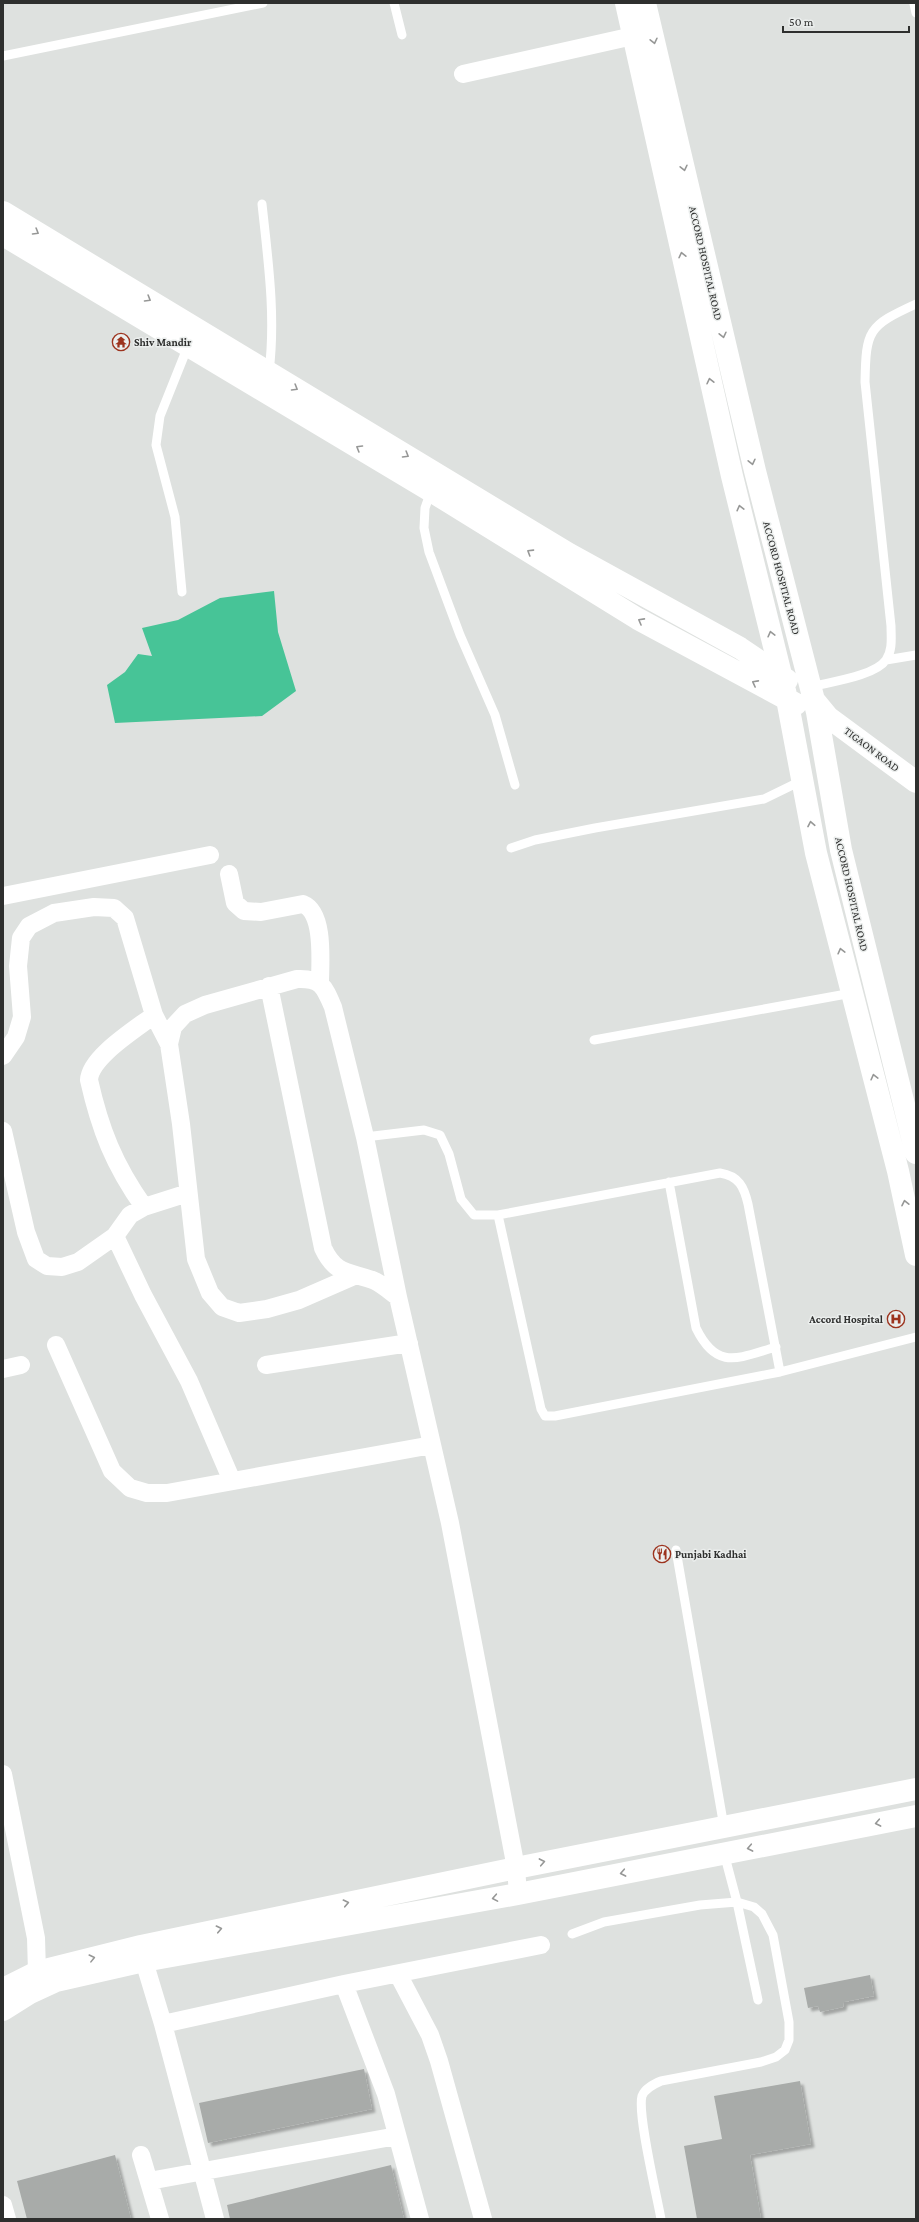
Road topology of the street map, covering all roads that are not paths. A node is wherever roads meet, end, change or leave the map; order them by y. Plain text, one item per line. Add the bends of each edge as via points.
1 (262, 3) edge
2 (394, 3) edge
3 (626, 3) edge
4 (645, 3) edge
5 (402, 35) dead end
6 (633, 36) junction
7 (3, 56) edge
8 (463, 74) dead end
9 (262, 204) dead end
10 (3, 212) edge
11 (3, 235) edge
12 (916, 304) edge
13 (188, 346) junction
14 (269, 372) junction
15 (431, 491) junction
16 (182, 592) dead end
17 (916, 655) edge
18 (886, 660) junction
19 (781, 677) junction
20 (787, 699) junction
21 (818, 705) junction
22 (803, 780) junction
23 (916, 782) edge
24 (515, 785) dead end
25 (511, 848) dead end
26 (210, 855) dead end
27 (229, 874) dead end
28 (3, 896) edge
29 (320, 983) junction
30 (270, 986) junction
31 (852, 993) junction
32 (154, 1015) junction
33 (594, 1040) dead end
34 (169, 1044) junction
35 (3, 1056) edge
36 (3, 1131) edge
37 (365, 1137) junction
38 (916, 1153) edge
39 (669, 1182) junction
40 (188, 1192) junction
41 (144, 1207) junction
42 (498, 1215) junction
43 (115, 1236) junction
44 (916, 1255) edge
45 (354, 1276) junction
46 (398, 1297) junction
47 (916, 1337) edge
48 (409, 1343) junction
49 (56, 1345) dead end
50 (776, 1347) junction
51 (21, 1365) dead end
52 (266, 1365) dead end
53 (3, 1369) edge
54 (780, 1372) junction
55 (432, 1445) junction
56 (232, 1481) junction
57 (676, 1550) dead end
58 (3, 1774) edge
59 (916, 1789) edge
60 (916, 1816) edge
61 (724, 1827) junction
62 (724, 1853) junction
63 (516, 1868) junction
64 (518, 1894) junction
65 (737, 1902) junction
66 (572, 1934) dead end
67 (541, 1945) dead end
68 (144, 1961) junction
69 (37, 1972) junction
70 (398, 1974) junction
71 (344, 1984) junction
72 (3, 1990) edge
73 (758, 2000) dead end
74 (3, 2010) edge
75 (163, 2024) junction
76 (397, 2136) junction
77 (141, 2155) dead end
78 (201, 2171) junction
79 (149, 2181) junction
80 (3, 2205) edge
81 (7, 2219) edge
82 (160, 2219) edge
83 (215, 2219) edge
84 (420, 2219) edge
85 (483, 2219) edge
86 (661, 2219) edge

1 - 7 lane
2 - 5 lane
3 - 6 street
4 -> 21 street, ACCORD HOSPITAL ROAD via 755,472
6 - 8 street
19 -> 6 street via 732,476
9 - 14 lane via 272,298
10 -> 14 street
11 - 13 street
12 - 18 lane via 882,322 870,333 866,352 866,382 892,626 891,648
15 -> 13 street
13 - 16 lane via 160,416 156,445 175,517
14 -> 19 street via 570,554 740,648
20 -> 15 street via 638,619
15 - 24 lane via 425,508 424,528 429,552 460,634 495,715
17 - 18 lane
18 - 21 lane
19 - 20 street
19 - 21 street
20 - 21 street
20 - 22 street
21 - 23 street, TIGAON ROAD
21 - 38 street, ACCORD HOSPITAL ROAD via 841,850
22 - 25 lane via 764,799 572,832
31 -> 22 street via 816,853
26 - 28 street
27 - 29 street via 235,903 244,911 261,912 303,904 310,909 317,927
29 - 30 street via 311,979 297,979
29 - 37 street via 327,992 332,1007
30 - 34 street via 185,1014 173,1027
30 - 45 street via 322,1248 329,1261 340,1270
31 - 33 lane
44 -> 31 street via 898,1171
32 - 34 street
32 - 35 street via 125,918 114,908 94,907 54,913 29,926 21,938 18,966 22,1017 16,1037
32 - 41 street via 102,1056 89,1072 89,1080 113,1159
34 - 40 street
36 - 43 street via 26,1232 36,1259 47,1266 62,1267 78,1262
37 - 42 lane via 424,1130 440,1135 461,1199 474,1215
37 - 46 street
39 - 42 lane
39 - 50 lane via 720,1173 738,1179 744,1188
39 - 50 lane via 696,1328 701,1339 710,1350 729,1358
40 - 41 street
40 - 45 street via 196,1259 210,1293 222,1307 238,1313 267,1309 299,1300
41 - 43 street via 130,1215
42 - 54 lane via 545,1416
43 - 56 street via 143,1295 189,1380
45 - 46 street via 377,1282
46 - 48 street
47 - 54 lane
48 - 52 street
48 - 55 street
49 - 56 street via 112,1471 130,1488 147,1493 167,1493
50 - 54 lane
51 - 53 street
55 - 56 street
55 - 63 street via 450,1523
57 - 61 lane
58 - 69 street via 36,1938
59 - 61 street
60 -> 62 street
63 -> 61 street
62 -> 64 street
62 - 65 lane
63 - 64 street
69 -> 63 street via 141,1946
64 -> 68 street
65 - 66 lane via 700,1905 604,1922
65 - 73 lane
65 - 86 lane via 754,1907 762,1914 773,1936 789,2022 789,2040 785,2050 776,2057 661,2081 650,2086 642,2096 642,2114
67 - 70 street
68 - 74 street via 56,1981
68 - 75 street
69 - 72 street
70 - 71 street
70 - 85 street via 427,2029 439,2061
71 - 75 street
71 - 76 street via 386,2094
75 - 78 street
76 - 78 street
76 - 84 street
77 - 79 street
78 - 79 street
78 - 83 street
79 - 82 street
80 - 81 street

